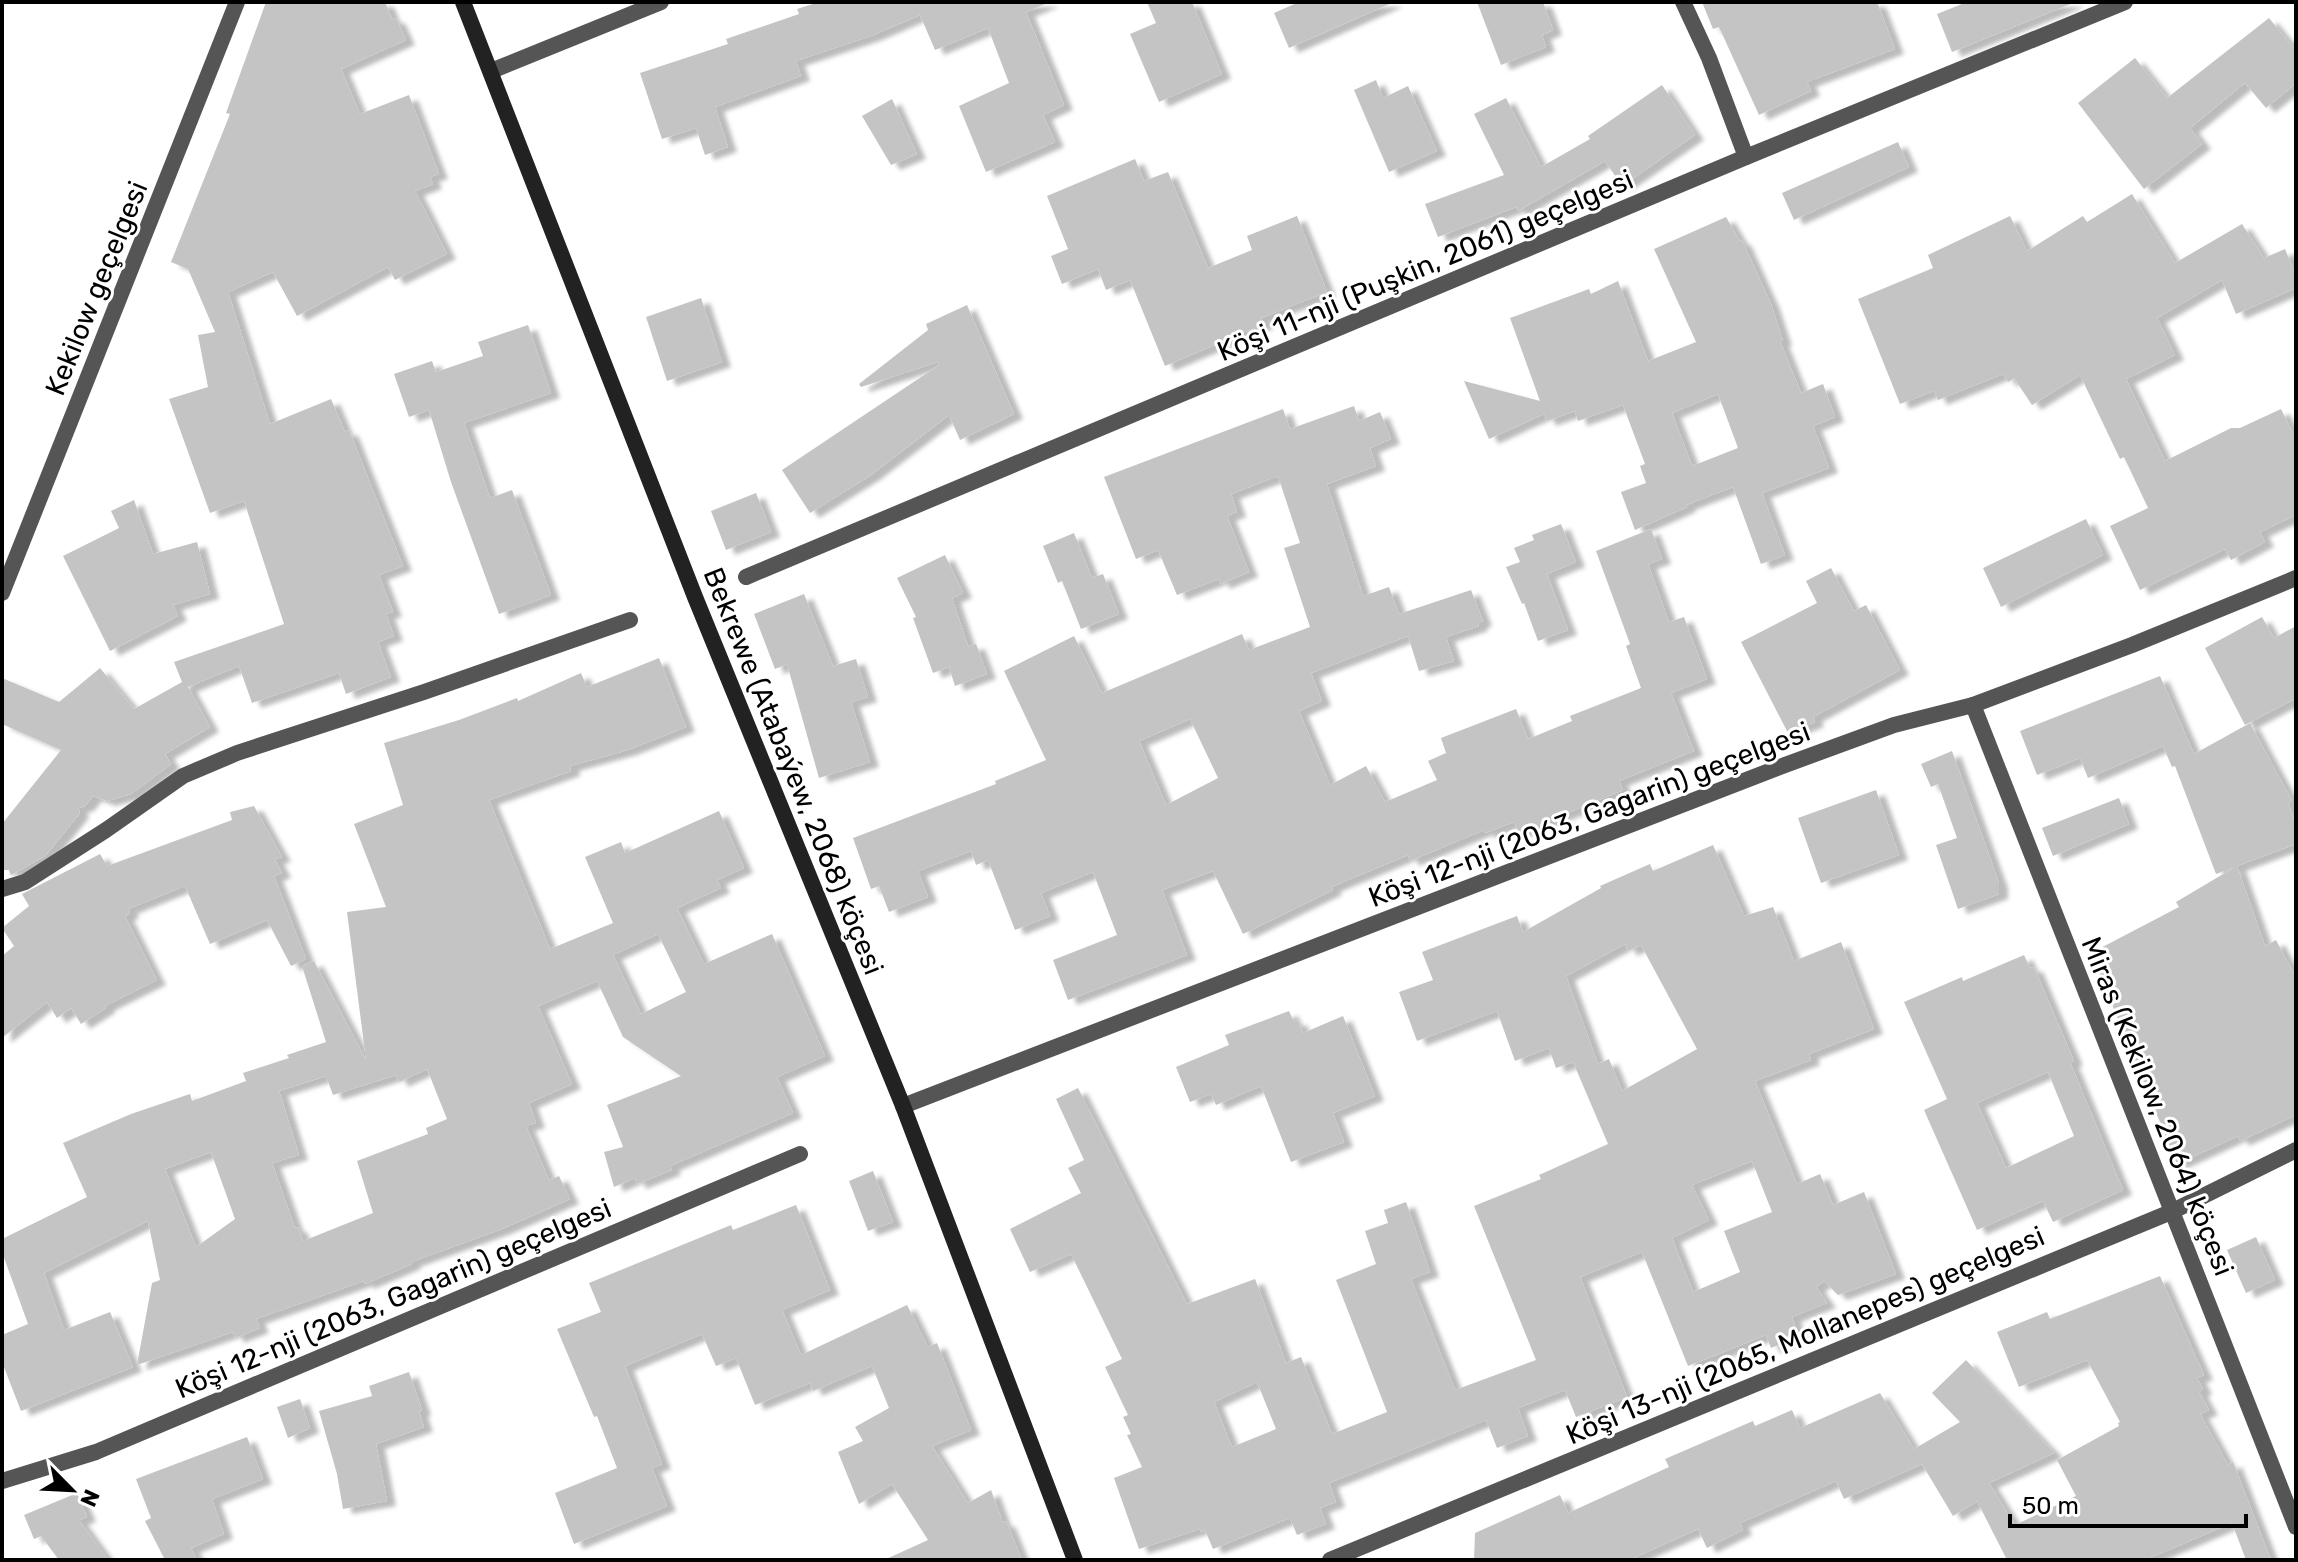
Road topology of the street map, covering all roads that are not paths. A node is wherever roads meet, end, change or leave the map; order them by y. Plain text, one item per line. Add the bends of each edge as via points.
1 (237, 2) edge
2 (463, 2) edge
3 (661, 2) edge
4 (1683, 2) edge
5 (2125, 2) edge
6 (491, 71) junction
7 (1746, 157) junction
8 (746, 577) dead end
9 (2296, 578) edge
10 (2, 593) edge
11 (630, 620) dead end
12 (1973, 705) junction
13 (2, 889) edge
14 (903, 1106) junction
15 (2296, 1150) edge
16 (800, 1154) dead end
17 (2171, 1212) junction
18 (2, 1481) edge
19 (2296, 1527) edge
20 (1075, 1560) edge
21 (1330, 1560) edge

1 - 10 street, Kekilow geçelgesi
2 - 6 main road, Bekrewe (Atabaýew, 2068) köçesi
3 - 6 street
4 - 7 street
5 - 7 street, Köşi 11-nji (Puşkin, 2061) geçelgesi
6 - 14 main road, Bekrewe (Atabaýew, 2068) köçesi via 695,597
7 - 8 street, Köşi 11-nji (Puşkin, 2061) geçelgesi
9 - 12 street, Köşi 12-nji (2063, Gagarin) geçelgesi
11 - 13 street via 196,770 25,882
12 - 14 street, Köşi 12-nji (2063, Gagarin) geçelgesi via 1894,725 1785,765
12 - 17 street, Miras (Kekilow, 2064) köçesi
14 - 20 main road, Bekrewe (Atabaýew, 2068) köçesi
15 - 17 street, Köşi 13-nji (2065, Mollanepes) geçelgesi
16 - 18 street, Köşi 12-nji (2063, Gagarin) geçelgesi via 96,1452
17 - 19 street, Miras (Kekilow, 2064) köçesi
17 - 21 street, Köşi 13-nji (2065, Mollanepes) geçelgesi

